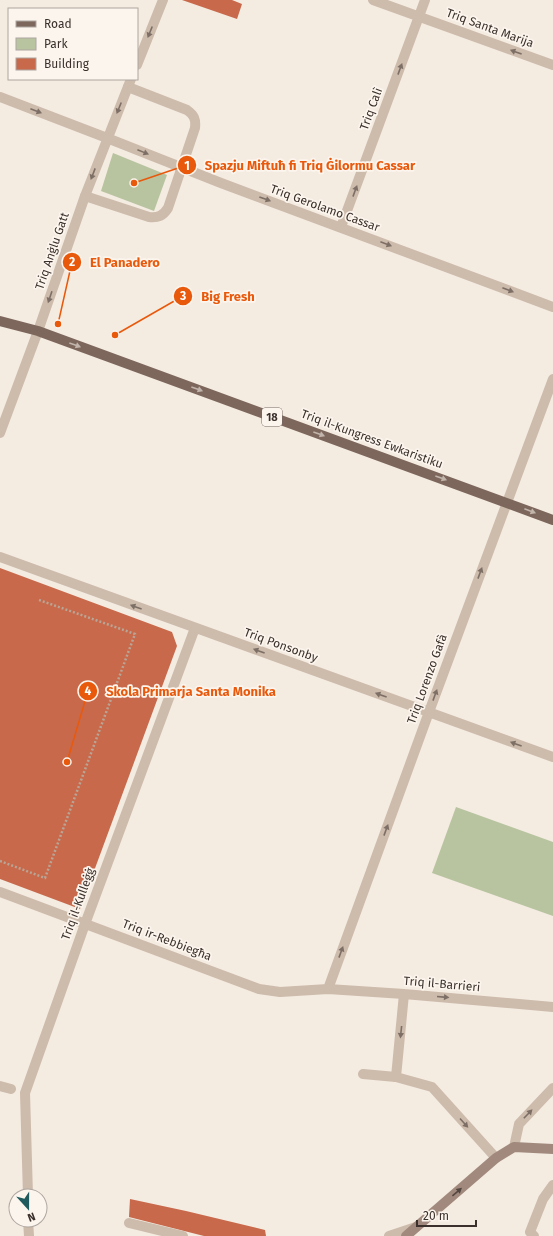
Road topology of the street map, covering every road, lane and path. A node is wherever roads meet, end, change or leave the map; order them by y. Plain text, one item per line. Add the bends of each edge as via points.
1 (164, 0) edge
2 (372, 0) edge
3 (425, 0) edge
4 (419, 17) junction
5 (138, 63) edge
6 (553, 65) edge
7 (130, 83) edge
8 (0, 97) edge
9 (107, 138) junction
10 (182, 168) junction
11 (85, 196) junction
12 (341, 227) junction
13 (553, 307) edge
14 (0, 321) edge
15 (38, 332) junction
16 (553, 379) edge
17 (0, 433) edge
18 (506, 502) junction
19 (553, 520) edge
20 (0, 557) edge
21 (39, 600) dead end
22 (195, 628) junction
23 (429, 712) junction
24 (553, 757) edge
25 (0, 861) edge
26 (0, 892) edge
27 (85, 924) junction
28 (328, 989) junction
29 (404, 994) junction
30 (553, 1007) edge
31 (363, 1074) dead end
32 (396, 1077) junction
33 (0, 1086) edge
34 (553, 1088) edge
35 (11, 1089) dead end
36 (514, 1147) junction
37 (553, 1149) edge
38 (496, 1158) junction
39 (553, 1185) edge
40 (28, 1188) edge
41 (129, 1223) dead end
42 (416, 1227) junction
43 (183, 1236) edge
44 (389, 1236) edge
45 (406, 1236) edge
46 (534, 1236) edge

1 -> 5 street
2 - 4 street, Triq Santa Marija
3 - 4 street, Triq Calì
6 -> 4 street, Triq Santa Marija
12 -> 4 street, Triq Calì
7 -> 9 street, Triq Anġlu Gatt
7 - 10 street via 193,114 196,128
8 -> 9 street, Triq Gerolamo Cassar
9 -> 10 street, Triq Gerolamo Cassar
9 -> 11 street, Triq Anġlu Gatt
10 - 11 street via 168,208 164,214 156,218
10 -> 12 street, Triq Gerolamo Cassar
11 -> 15 street, Triq Anġlu Gatt
12 -> 13 street, Triq Gerolamo Cassar
14 - 15 main road, Triq il-Kungress Ewkaristiku / 18
15 - 17 street, Triq Anġlu Gatt
15 -> 18 main road, Triq il-Kungress Ewkaristiku / 18
16 - 18 street, Triq Lorenzo Gafà
18 -> 19 main road, Triq il-Kungress Ewkaristiku / 18
23 -> 18 street, Triq Lorenzo Gafà
22 -> 20 street, Triq Ponsonby
21 - 25 path via 135,634 45,878
23 -> 22 street, Triq Ponsonby
22 - 27 street, Triq il-Kulleġġ
24 -> 23 street, Triq Ponsonby
28 -> 23 street, Triq Lorenzo Gafà
26 - 27 street, Triq ir-Rebbiegħa
27 - 28 street, Triq ir-Rebbiegħa via 259,989 280,992
27 - 40 street, Triq il-Kulleġġ via 25,1093
28 - 29 street, Triq il-Barrieri
29 -> 30 street, Triq il-Barrieri
29 -> 32 street
31 - 32 street
32 -> 38 street via 432,1087
33 - 35 street
36 -> 34 street via 519,1124
36 - 37 street
36 - 38 street
42 -> 38 street
39 - 46 street via 543,1199 530,1232
41 - 43 street
42 - 44 street
42 - 45 street

